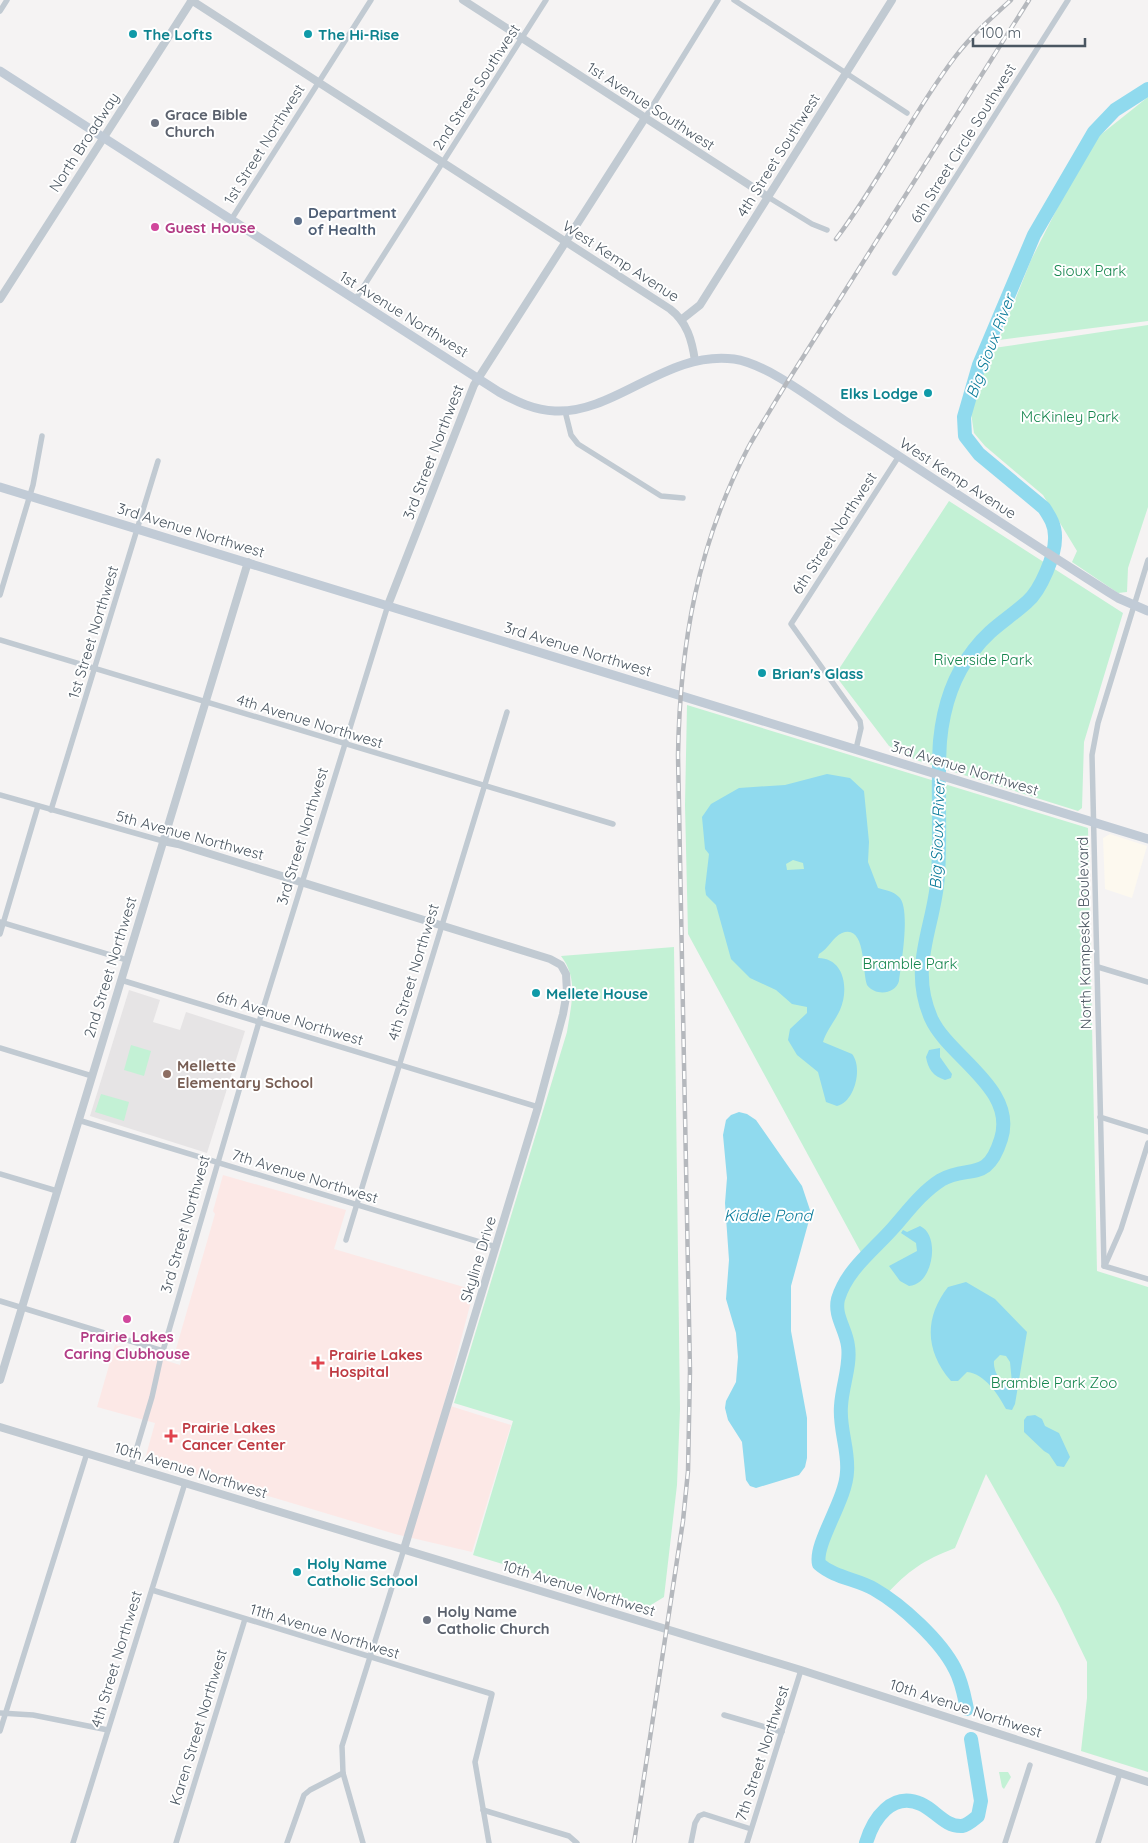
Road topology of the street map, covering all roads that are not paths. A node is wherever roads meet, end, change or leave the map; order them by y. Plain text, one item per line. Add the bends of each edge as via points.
1 (7, 0) edge
2 (192, 0) edge
3 (371, 0) edge
4 (463, 0) edge
5 (546, 0) edge
6 (718, 0) edge
7 (734, 0) edge
8 (892, 0) edge
9 (1068, 0) edge
10 (0, 11) edge
11 (522, 39) junction
12 (0, 72) edge
13 (846, 74) junction
14 (318, 82) junction
15 (907, 113) dead end
16 (645, 118) junction
17 (103, 138) junction
18 (443, 162) junction
19 (768, 197) junction
20 (231, 220) junction
21 (827, 230) dead end
22 (566, 242) junction
23 (895, 273) dead end
24 (0, 299) edge
25 (355, 300) junction
26 (681, 320) junction
27 (695, 361) junction
28 (478, 378) junction
29 (565, 411) junction
30 (42, 436) dead end
31 (899, 456) junction
32 (158, 461) dead end
33 (0, 487) edge
34 (30, 496) junction
35 (683, 498) dead end
36 (137, 528) junction
37 (1148, 560) edge
38 (248, 562) junction
39 (0, 595) edge
40 (388, 605) junction
41 (1134, 606) junction
42 (1148, 611) edge
43 (0, 640) edge
44 (96, 669) junction
45 (205, 702) junction
46 (507, 712) dead end
47 (345, 745) junction
48 (856, 749) junction
49 (484, 786) junction
50 (0, 794) edge
51 (38, 806) junction
52 (52, 810) junction
53 (1094, 822) junction
54 (613, 824) dead end
55 (1148, 839) edge
56 (163, 841) junction
57 (302, 882) junction
58 (2, 923) edge
59 (441, 926) junction
60 (0, 934) edge
61 (127, 960) junction
62 (1098, 967) junction
63 (566, 974) joint
64 (121, 980) junction
65 (1148, 982) edge
66 (259, 1022) junction
67 (0, 1048) edge
68 (399, 1065) junction
69 (92, 1076) junction
70 (538, 1107) junction
71 (1100, 1117) junction
72 (78, 1120) junction
73 (1148, 1132) edge
74 (1148, 1143) edge
75 (218, 1163) junction
76 (0, 1174) edge
77 (57, 1191) junction
78 (356, 1204) junction
79 (346, 1240) dead end
80 (496, 1247) junction
81 (1104, 1266) junction
82 (1148, 1279) edge
83 (0, 1301) edge
84 (22, 1308) junction
85 (163, 1351) junction
86 (0, 1380) edge
87 (0, 1427) edge
88 (87, 1453) junction
89 (131, 1467) junction
90 (185, 1483) junction
91 (404, 1549) junction
92 (152, 1590) junction
93 (245, 1619) junction
94 (369, 1657) junction
95 (801, 1670) junction
96 (3, 1713) edge
97 (724, 1715) dead end
98 (0, 1730) edge
99 (108, 1730) junction
100 (782, 1732) junction
101 (1030, 1765) dead end
102 (343, 1773) junction
103 (1120, 1773) junction
104 (1148, 1782) edge
105 (483, 1810) junction
106 (751, 1829) junction
107 (74, 1843) edge
108 (176, 1843) edge
109 (287, 1843) edge
110 (362, 1843) edge
111 (490, 1843) edge
112 (577, 1843) edge
113 (692, 1843) edge
114 (747, 1843) edge
115 (1005, 1843) edge
116 (1098, 1843) edge

1 - 10 street
2 - 14 street, West Kemp Avenue
2 - 17 street, North Broadway
3 - 14 street, 1st Street Northwest
4 - 11 street, 1st Avenue Southwest
5 - 11 street, 2nd Street Southwest
6 - 16 street
7 - 13 street
8 - 13 street, 4th Street Southwest
9 - 23 street, 6th Street Circle Southwest
11 - 16 street, 1st Avenue Southwest
11 - 18 street, 2nd Street Southwest
12 - 17 main road, 1st Avenue Northwest
13 - 15 street
13 - 19 street, 4th Street Southwest
14 - 18 street, West Kemp Avenue
14 - 20 street, 1st Street Northwest
16 - 19 street, 1st Avenue Southwest
16 - 22 street, 3rd Street Northwest
17 - 20 main road, 1st Avenue Northwest
17 - 24 street, North Broadway
18 - 22 street, West Kemp Avenue
18 - 25 street
19 - 21 street, 1st Avenue Southwest
19 - 26 street, 4th Street Southwest via 700,305
20 - 25 main road, 1st Avenue Northwest
22 - 26 street, West Kemp Avenue via 670,309
22 - 28 street, 3rd Street Northwest
25 - 28 main road, 1st Avenue Northwest
26 - 27 street, West Kemp Avenue via 690,337
27 - 29 main road via 587,406
27 - 31 main road, West Kemp Avenue via 734,359 759,367
28 - 29 main road, 1st Avenue Northwest via 522,404 543,410
28 - 40 street, 3rd Street Northwest
29 - 35 street via 571,435 578,444 661,496
30 - 34 street
31 - 41 main road, West Kemp Avenue
31 - 48 street, 6th Street Northwest via 791,624 860,721
32 - 36 street, 1st Street Northwest
33 - 34 main road, 3rd Avenue Northwest
34 - 36 main road, 3rd Avenue Northwest
34 - 39 street
36 - 38 main road, 3rd Avenue Northwest
36 - 44 street, 1st Street Northwest
37 - 41 street, North Kampeska Boulevard
38 - 40 main road, 3rd Avenue Northwest
38 - 45 street, 2nd Street Northwest
40 - 47 street, 3rd Street Northwest
40 - 48 main road, 3rd Avenue Northwest
41 - 42 main road, West Kemp Avenue
41 - 53 street, North Kampeska Boulevard via 1095,733 1091,766
43 - 44 street, 4th Avenue Northwest
44 - 45 street, 4th Avenue Northwest
44 - 52 street, 1st Street Northwest
45 - 47 street, 4th Avenue Northwest
45 - 56 street, 2nd Street Northwest
46 - 49 street, 4th Street Northwest
47 - 49 street, 4th Avenue Northwest
47 - 57 street, 3rd Street Northwest
48 - 53 main road, 3rd Avenue Northwest
49 - 54 street, 4th Avenue Northwest
49 - 59 street, 4th Street Northwest
50 - 51 street, 5th Avenue Northwest
51 - 52 street, 5th Avenue Northwest
51 - 58 street
52 - 56 street, 5th Avenue Northwest
53 - 55 main road, 3rd Avenue Northwest
53 - 62 street, North Kampeska Boulevard
56 - 57 street, 5th Avenue Northwest
56 - 61 street, 2nd Street Northwest
57 - 59 street, 5th Avenue Northwest
57 - 66 street, 3rd Street Northwest
58 - 60 street
58 - 61 street
59 - 63 street, 5th Avenue Northwest via 550,958 561,965
59 - 68 street, 4th Street Northwest
61 - 64 street, 2nd Street Northwest
62 - 65 street
62 - 71 street, North Kampeska Boulevard
63 - 70 street, Skyline Drive via 568,992
64 - 66 street, 6th Avenue Northwest
64 - 69 street, 2nd Street Northwest
66 - 68 street, 6th Avenue Northwest
66 - 75 street, 3rd Street Northwest
67 - 69 street
68 - 70 street, 6th Avenue Northwest
68 - 78 street, 4th Street Northwest
69 - 72 street, 2nd Street Northwest
70 - 80 street, Skyline Drive
71 - 73 street
71 - 81 street, North Kampeska Boulevard
72 - 75 street, 7th Avenue Northwest
72 - 77 street, 2nd Street Northwest
74 - 81 street via 1121,1229
75 - 78 street, 7th Avenue Northwest
75 - 85 street, 3rd Street Northwest
76 - 77 street
77 - 84 street, 2nd Street Northwest
78 - 79 street, 4th Street Northwest
78 - 80 street, 7th Avenue Northwest
80 - 91 street, Skyline Drive
81 - 82 street
83 - 84 street
84 - 85 street
84 - 86 street, 2nd Street Northwest
85 - 89 street, 3rd Street Northwest
87 - 88 street, 10th Avenue Northwest
88 - 89 street, 10th Avenue Northwest
88 - 96 street
89 - 90 street, 10th Avenue Northwest
90 - 91 street, 10th Avenue Northwest
90 - 92 street, 4th Street Northwest
91 - 94 street
91 - 95 street, 10th Avenue Northwest
92 - 93 street, 11th Avenue Northwest
92 - 99 street, 4th Street Northwest
93 - 94 street, 11th Avenue Northwest
93 - 108 street, Karen Street Northwest
94 - 102 street via 342,1746
94 - 105 street, 11th Avenue Northwest via 492,1694 475,1762
95 - 100 street, 7th Street Northwest
95 - 103 street, 10th Avenue Northwest
96 - 98 street
96 - 99 street via 33,1715
97 - 100 street
99 - 107 street, 4th Street Northwest
100 - 106 street, 7th Street Northwest
101 - 115 street
102 - 109 street via 304,1796
102 - 110 street
103 - 104 street, 10th Avenue Northwest
103 - 116 street
105 - 111 street
105 - 112 street via 569,1836
106 - 113 street via 704,1814 696,1819
106 - 114 street, 7th Street Northwest

